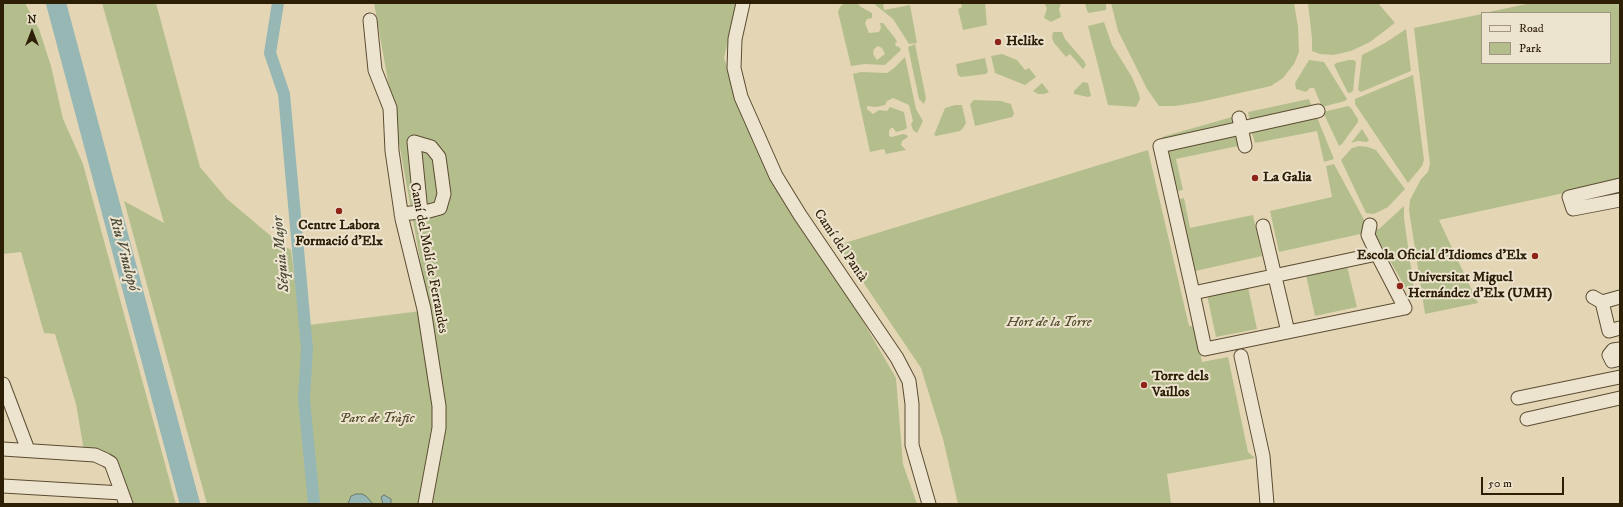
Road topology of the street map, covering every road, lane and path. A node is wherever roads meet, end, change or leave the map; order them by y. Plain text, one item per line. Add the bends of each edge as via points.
1 (743, 3) edge
2 (370, 20) dead end
3 (1318, 111) dead end
4 (1240, 123) junction
5 (1245, 146) dead end
6 (1620, 185) edge
7 (1620, 200) edge
8 (421, 212) junction
9 (401, 214) junction
10 (1370, 225) dead end
11 (1263, 226) dead end
12 (1377, 254) junction
13 (1275, 276) junction
14 (1193, 293) junction
15 (1620, 298) edge
16 (1615, 330) edge
17 (1288, 332) junction
18 (1618, 353) edge
19 (1241, 356) dead end
20 (1620, 377) edge
21 (3, 384) edge
22 (1542, 393) junction
23 (1518, 398) dead end
24 (1620, 398) edge
25 (1547, 414) junction
26 (1527, 419) dead end
27 (3, 449) edge
28 (28, 450) junction
29 (3, 486) edge
30 (124, 498) edge
31 (425, 504) edge
32 (929, 504) edge
33 (1267, 504) edge

1 - 32 street, Camí del Pantà via 734,39 734,68 741,98 776,176 897,358 909,381 912,445
2 - 9 street, Camí del Molí de Ferrandes via 375,70 390,108 392,151
3 - 4 street
4 - 5 street
4 - 14 street via 1160,146
6 - 7 street via 1569,197 1573,209
8 - 8 street via 440,208 444,194 440,157 431,147 414,142
8 - 9 street
9 - 31 street, Camí del Molí de Ferrandes via 424,309 439,406 439,428
10 - 12 street via 1368,235
11 - 13 street
12 - 13 street
12 - 17 street via 1405,308
13 - 14 street
13 - 17 street
14 - 17 street via 1206,349
15 - 16 street via 1598,299
16 - 18 street
19 - 33 street via 1263,456
20 - 22 street
21 - 28 street
22 - 23 street
22 - 25 street via 1539,406
24 - 25 street
25 - 26 street
27 - 28 street
28 - 30 street via 95,455 106,460 111,463
29 - 30 street

